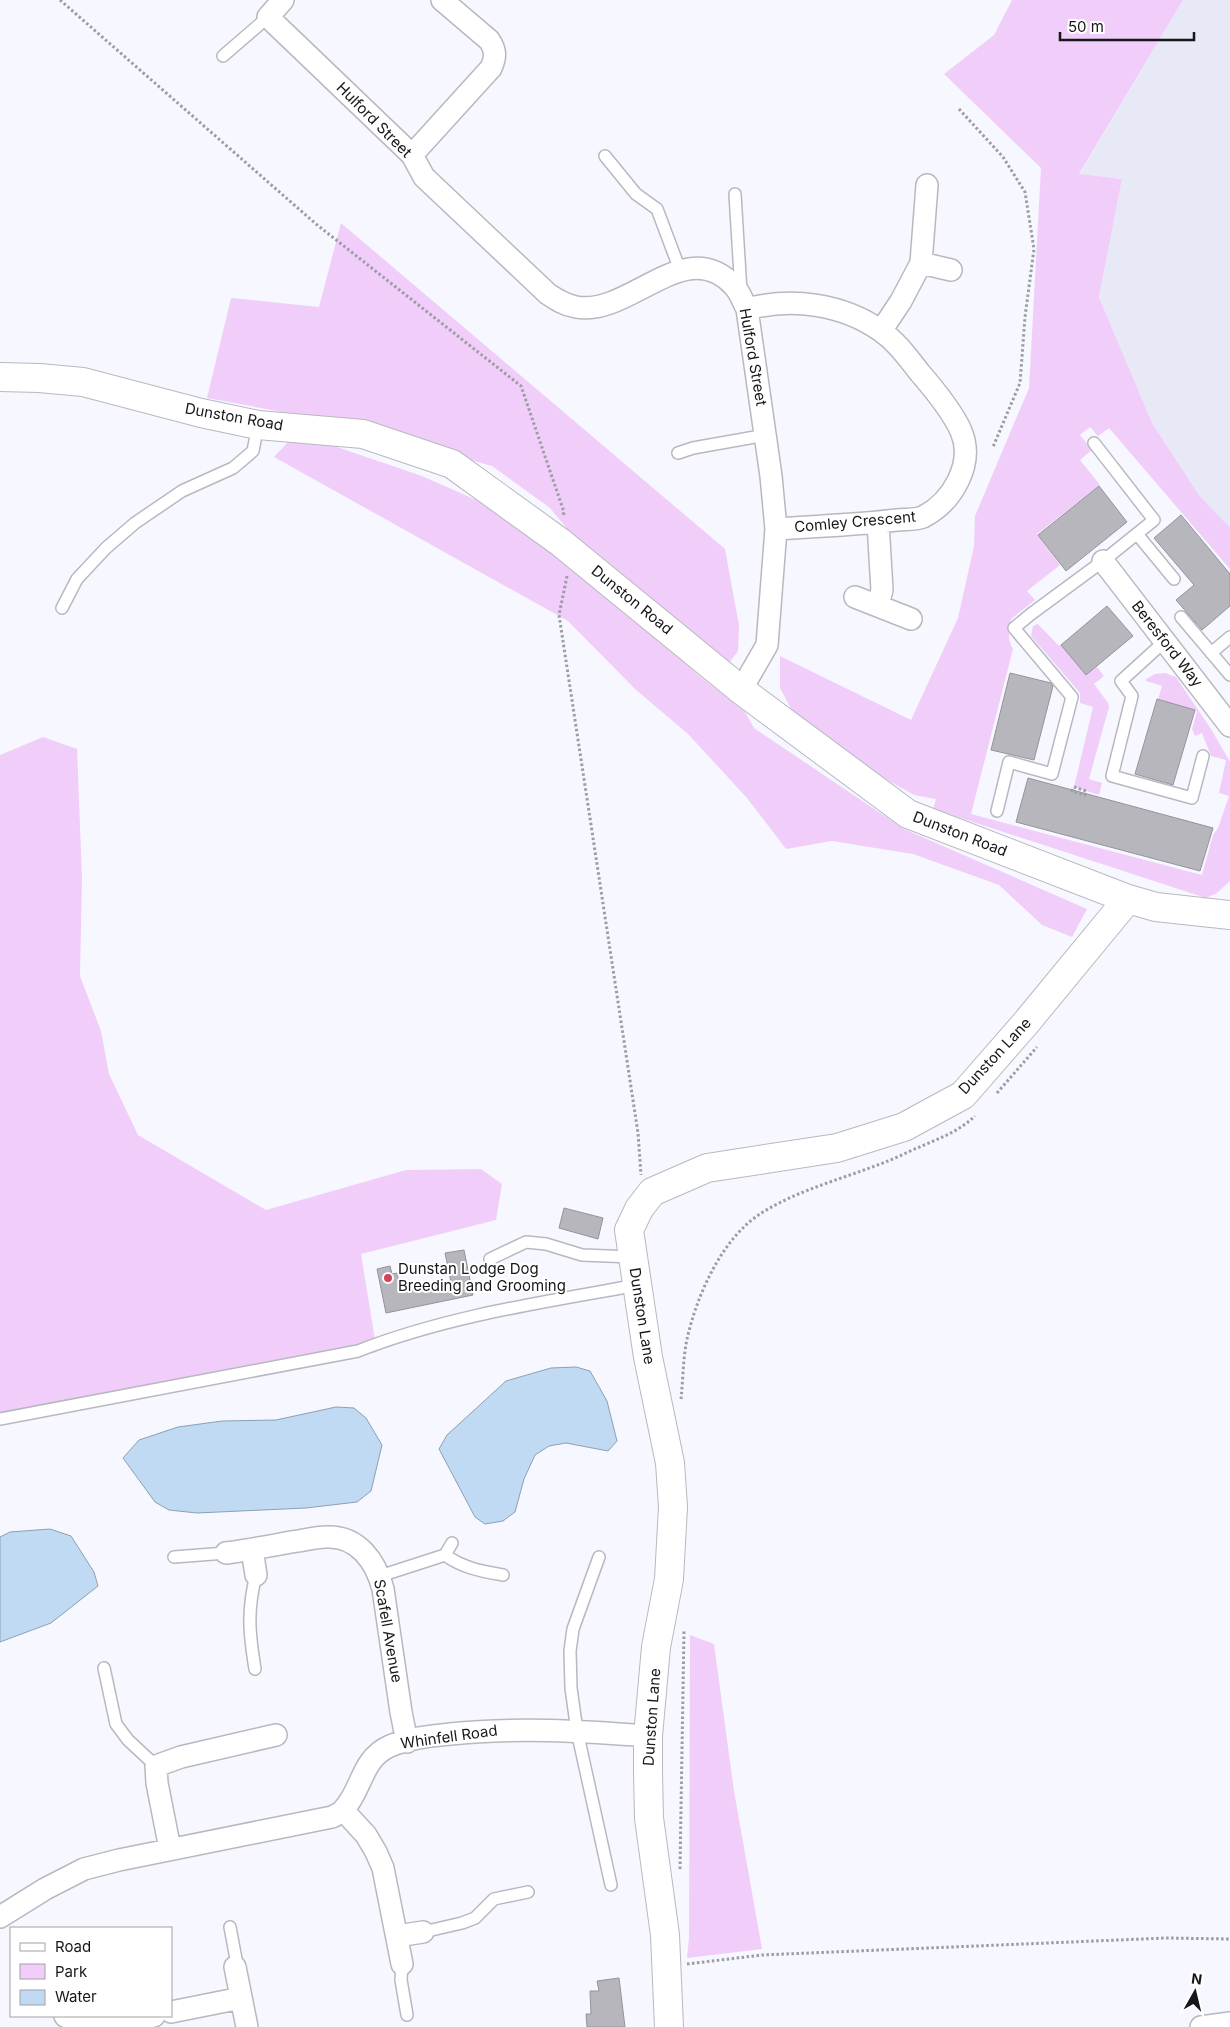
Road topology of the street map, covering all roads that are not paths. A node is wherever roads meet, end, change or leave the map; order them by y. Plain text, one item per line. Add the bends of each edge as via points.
1 (282, 0) edge
2 (442, 0) edge
3 (268, 17) junction
4 (223, 56) dead end
5 (412, 155) junction
6 (604, 156) dead end
7 (927, 185) dead end
8 (735, 194) dead end
9 (921, 263) junction
10 (680, 270) junction
11 (951, 270) dead end
12 (745, 304) junction
13 (881, 331) junction
14 (0, 377) edge
15 (258, 424) junction
16 (766, 435) junction
17 (1094, 443) dead end
18 (678, 454) dead end
19 (878, 522) junction
20 (776, 529) junction
21 (1137, 534) junction
22 (1103, 561) junction
23 (1174, 579) dead end
24 (855, 597) dead end
25 (878, 605) junction
26 (62, 608) dead end
27 (1181, 617) dead end
28 (911, 619) dead end
29 (1230, 638) edge
30 (1165, 641) junction
31 (1211, 653) junction
32 (1230, 675) edge
33 (741, 690) junction
34 (1230, 726) edge
35 (1203, 756) dead end
36 (997, 811) dead end
37 (1128, 899) junction
38 (1230, 915) edge
39 (633, 1257) junction
40 (490, 1259) dead end
41 (638, 1285) junction
42 (0, 1419) edge
43 (452, 1543) dead end
44 (252, 1549) junction
45 (226, 1553) joint
46 (445, 1555) junction
47 (599, 1556) dead end
48 (174, 1557) dead end
49 (256, 1575) joint
50 (503, 1575) dead end
51 (380, 1576) junction
52 (104, 1668) dead end
53 (255, 1669) dead end
54 (578, 1730) junction
55 (276, 1735) dead end
56 (648, 1736) junction
57 (408, 1742) junction
58 (156, 1766) junction
59 (343, 1810) junction
60 (170, 1849) junction
61 (611, 1885) dead end
62 (528, 1892) dead end
63 (3, 1919) edge
64 (230, 1927) dead end
65 (423, 1932) joint
66 (397, 1936) junction
67 (402, 1964) joint
68 (235, 1967) joint
69 (241, 1998) junction
70 (172, 2012) edge
71 (407, 2015) dead end
72 (149, 2017) edge
73 (66, 2021) edge
74 (1230, 2023) edge
75 (247, 2027) edge
76 (669, 2027) edge
77 (1201, 2027) edge

1 - 3 street
2 - 5 street via 489,40 496,55 491,68
3 - 4 lane
3 - 5 street, Hulford Street
5 - 10 street, Hulford Street via 424,177 548,294 562,303 597,307
6 - 10 lane via 636,194 657,209
7 - 9 street
8 - 12 lane
9 - 11 street
9 - 13 street
10 - 12 street, Hulford Street via 703,268 723,275
12 - 13 street, Comley Crescent via 805,303 832,309
12 - 16 street, Hulford Street
13 - 19 street, Comley Crescent via 934,389 961,431 965,447 956,487 942,503 922,518
14 - 15 street, Dunston Road via 83,382 201,413
15 - 26 lane via 253,451 233,468 182,491 135,523 76,579
15 - 33 street, Dunston Road via 364,434 452,464 560,542
16 - 18 lane via 693,448
16 - 20 street, Hulford Street
17 - 21 lane via 1154,520
19 - 20 street, Comley Crescent
19 - 25 street via 882,590
20 - 33 street, Hulford Street via 767,645
21 - 22 lane
21 - 23 lane
22 - 30 street, Beresford Way
22 - 36 lane via 1014,628 1072,697 1052,774 1009,762
24 - 25 street
25 - 28 street
27 - 31 lane
29 - 31 lane
30 - 34 street, Beresford Way
30 - 35 lane via 1121,681 1132,696 1112,776 1192,798
31 - 32 lane
33 - 37 street, Dunston Road via 908,814
37 - 38 street, Dunston Road via 1156,907
37 - 39 street, Dunston Lane via 963,1095 904,1127 837,1148 707,1168 652,1192 638,1209 629,1230
39 - 40 lane via 582,1255 546,1244 526,1242
39 - 41 street, Dunston Lane
41 - 42 lane via 505,1310 394,1337 358,1351
41 - 56 street, Dunston Lane via 648,1357 670,1463 673,1508 669,1579 656,1647
43 - 46 lane
44 - 45 street, Scafell Avenue
44 - 49 street
44 - 51 street, Scafell Avenue via 327,1536 360,1547
45 - 48 lane
46 - 50 lane via 473,1570
46 - 51 lane
47 - 54 lane via 573,1629 570,1651 571,1688
49 - 53 lane via 248,1628
51 - 57 street, Scafell Avenue
52 - 58 lane via 116,1724
54 - 56 street, Whinfell Road
54 - 57 street, Whinfell Road via 493,1730
54 - 61 lane
55 - 58 street
56 - 76 street, Dunston Lane via 649,1818 665,1935
57 - 59 street, Whinfell Road via 390,1746 376,1756 364,1769
58 - 60 street
59 - 60 street via 321,1820
59 - 66 street via 366,1835 383,1868
60 - 63 street via 84,1869 45,1889
62 - 65 lane via 494,1900 475,1918 462,1924
64 - 68 lane
65 - 66 street
66 - 67 street
67 - 71 lane via 401,1980
68 - 69 street
69 - 70 street
69 - 75 street
72 - 73 street via 111,2024
74 - 77 street

